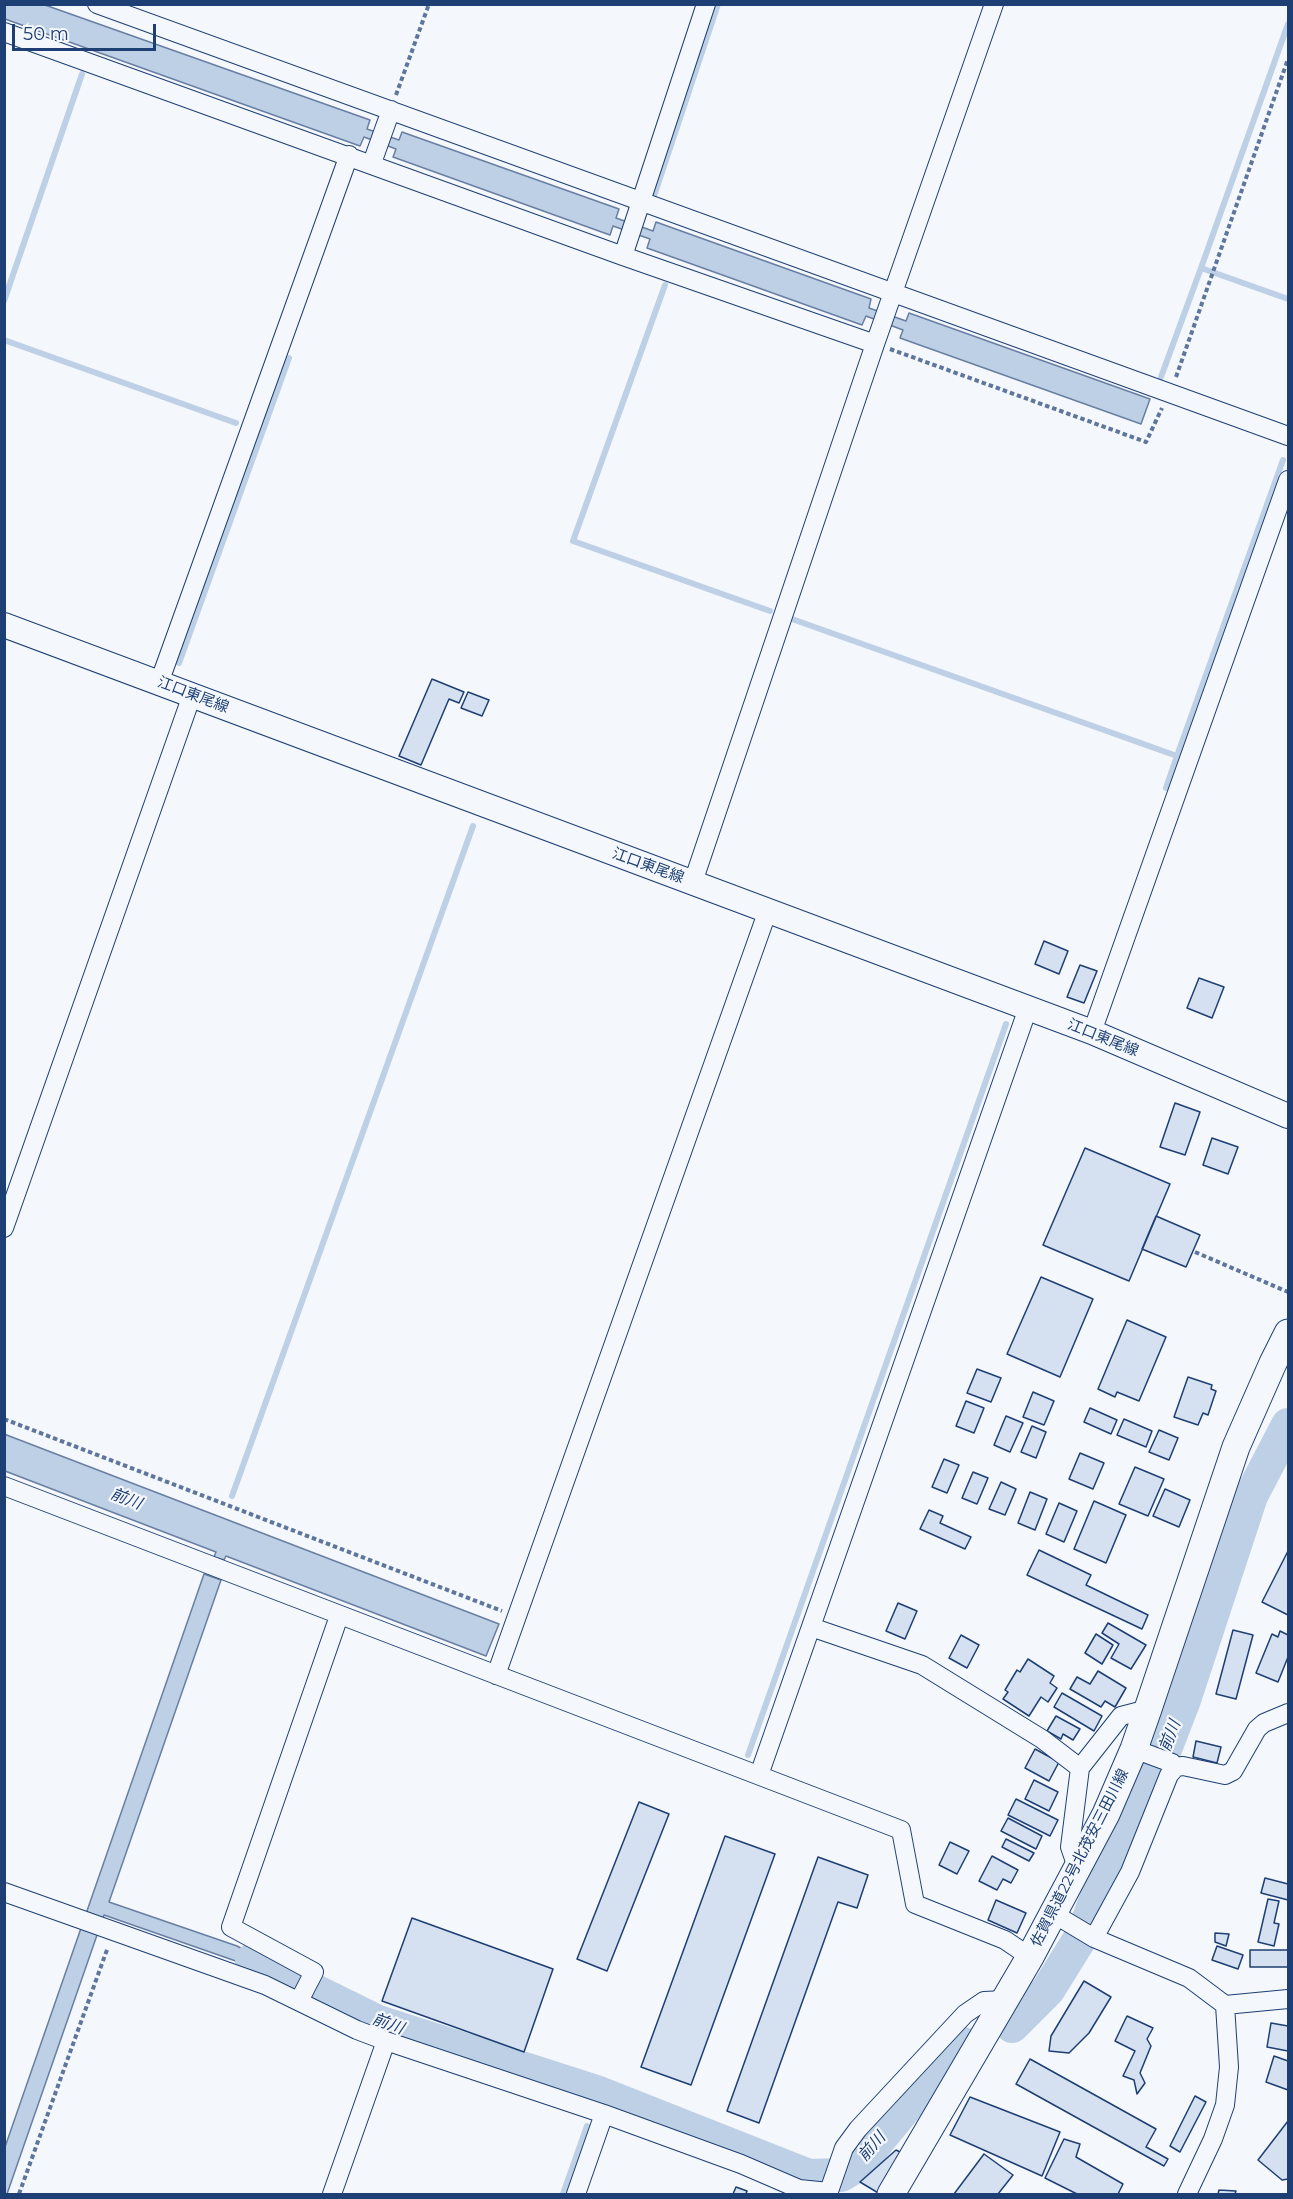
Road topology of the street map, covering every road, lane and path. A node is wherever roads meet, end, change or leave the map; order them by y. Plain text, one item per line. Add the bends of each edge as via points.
1 (96, 4) edge
2 (429, 4) edge
3 (706, 4) edge
4 (994, 4) edge
5 (4, 32) edge
6 (1288, 60) edge
7 (391, 110) junction
8 (378, 147) junction
9 (349, 155) junction
10 (641, 201) junction
11 (623, 256) junction
12 (1212, 277) dead end
13 (893, 293) junction
14 (875, 344) junction
15 (1288, 436) edge
16 (1288, 480) edge
17 (4, 625) edge
18 (159, 683) junction
19 (192, 695) junction
20 (693, 882) junction
21 (768, 910) junction
22 (1028, 1008) junction
23 (1092, 1032) junction
24 (1288, 1116) edge
25 (4, 1228) edge
26 (1195, 1252) dead end
27 (1288, 1292) edge
28 (1288, 1333) edge
29 (4, 1419) edge
30 (4, 1486) edge
31 (339, 1616) junction
32 (517, 1616) junction
33 (811, 1627) junction
34 (496, 1675) junction
35 (1148, 1709) junction
36 (1287, 1711) edge
37 (1144, 1752) junction
38 (1174, 1765) junction
39 (1080, 1768) junction
40 (759, 1775) junction
41 (1078, 1870) junction
42 (4, 1892) edge
43 (1064, 1920) junction
44 (108, 1930) junction
45 (1095, 1938) junction
46 (1030, 1957) junction
47 (300, 1999) junction
48 (1288, 1999) edge
49 (1005, 2000) junction
50 (1225, 2005) junction
51 (386, 2042) junction
52 (604, 2114) junction
53 (829, 2191) edge
54 (19, 2194) edge
55 (332, 2194) edge
56 (576, 2194) edge
57 (891, 2194) edge
58 (1187, 2194) edge

1 - 7 street
2 - 7 path
3 - 10 street
4 - 13 street
5 - 9 street
6 - 12 path
7 - 8 street
7 - 10 street
8 - 9 street
8 - 11 street
9 - 18 street
10 - 11 street
10 - 13 street
11 - 14 street
13 - 14 street
13 - 15 street
14 - 20 street
16 - 23 street
17 - 18 main road, 江口東尾線
18 - 19 main road, 江口東尾線
19 - 20 main road, 江口東尾線
19 - 25 street
20 - 21 main road, 江口東尾線
21 - 22 main road, 江口東尾線
21 - 32 street
22 - 23 main road, 江口東尾線
22 - 33 street
23 - 24 main road, 江口東尾線
26 - 27 path
28 - 35 main road, 佐賀県道22号北茂安三田川線 via 1236,1447
29 - 32 path
30 - 31 street
31 - 34 street
31 - 47 street via 231,1927 314,1971
32 - 34 street
33 - 39 street via 922,1665 1042,1739
33 - 40 street
34 - 40 street
35 - 37 main road, 佐賀県道22号北茂安三田川線
35 - 39 street via 1121,1716
36 - 38 street via 1257,1729 1233,1771 1225,1775
37 - 38 street
37 - 41 main road, 佐賀県道22号北茂安三田川線
38 - 45 street via 1130,1872
39 - 41 street via 1070,1847
40 - 46 street via 901,1830 915,1904 1005,1940
41 - 43 main road, 佐賀県道22号北茂安三田川線
42 - 44 street
43 - 45 street
43 - 46 main road, 佐賀県道22号北茂安三田川線
44 - 47 street
44 - 54 path
45 - 50 street via 1189,1978
46 - 49 main road, 佐賀県道22号北茂安三田川線
47 - 51 street
48 - 50 street
49 - 53 street via 984,2001 964,2014 858,2129 844,2148
49 - 57 main road, 佐賀県道22号北茂安三田川線
50 - 58 street via 1229,2067 1225,2105
51 - 52 street
51 - 55 street
52 - 53 street via 800,2189
52 - 56 street

